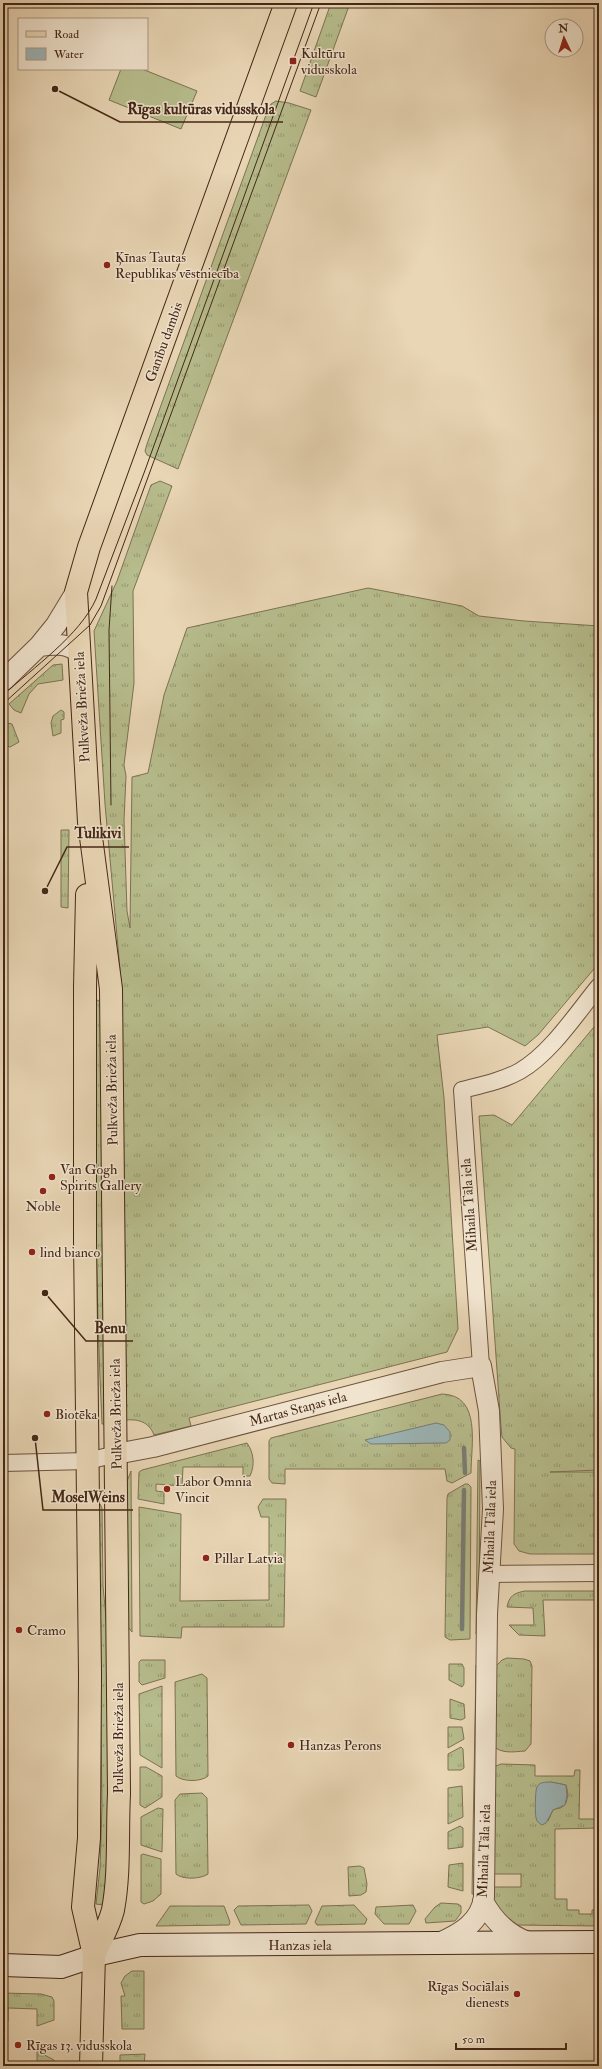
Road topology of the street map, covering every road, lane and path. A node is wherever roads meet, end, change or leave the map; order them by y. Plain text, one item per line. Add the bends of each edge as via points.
1 (286, 3) edge
2 (76, 592) junction
3 (40, 646) junction
4 (79, 652) junction
5 (3, 681) edge
6 (89, 822) junction
7 (599, 986) edge
8 (85, 987) junction
9 (110, 989) junction
10 (481, 1366) junction
11 (116, 1454) junction
12 (88, 1461) junction
13 (3, 1463) edge
14 (599, 1573) edge
15 (488, 1574) junction
16 (483, 1901) junction
17 (528, 1942) junction
18 (599, 1942) edge
19 (439, 1943) junction
20 (94, 1956) junction
21 (3, 1965) edge
22 (92, 2066) edge

1 - 2 main road, Ganību dambis via 89,547
2 - 3 street
2 - 4 main road, Pulkveža Brieža iela
3 - 4 street via 59,644
3 - 5 street
4 - 6 main road, Pulkveža Brieža iela
6 - 8 main road, Pulkveža Brieža iela
6 - 9 main road, Pulkveža Brieža iela
7 - 10 street, Mihaila Tāla iela via 550,1047 537,1059 500,1081 462,1090
8 - 9 main road via 97,976 105,980
8 - 12 main road, Pulkveža Brieža iela
9 - 11 main road, Pulkveža Brieža iela
10 - 11 street, Martas Staņas iela via 442,1372 153,1447
10 - 15 street, Mihaila Tāla iela via 489,1411 493,1509
11 - 12 street
11 - 20 main road, Pulkveža Brieža iela via 116,1877 110,1921
12 - 13 street
12 - 20 main road, Pulkveža Brieža iela via 89,1838 83,1907
14 - 15 street
15 - 16 street, Mihaila Tāla iela
16 - 17 street via 489,1912 507,1931 516,1938
16 - 19 street, Mihaila Tāla iela via 478,1915 469,1926
17 - 18 main road, Hanzas iela
17 - 19 main road, Hanzas iela
19 - 20 main road, Hanzas iela via 140,1945
20 - 21 main road, Hanzas iela via 61,1967
20 - 22 main road, Pulkveža Brieža iela

